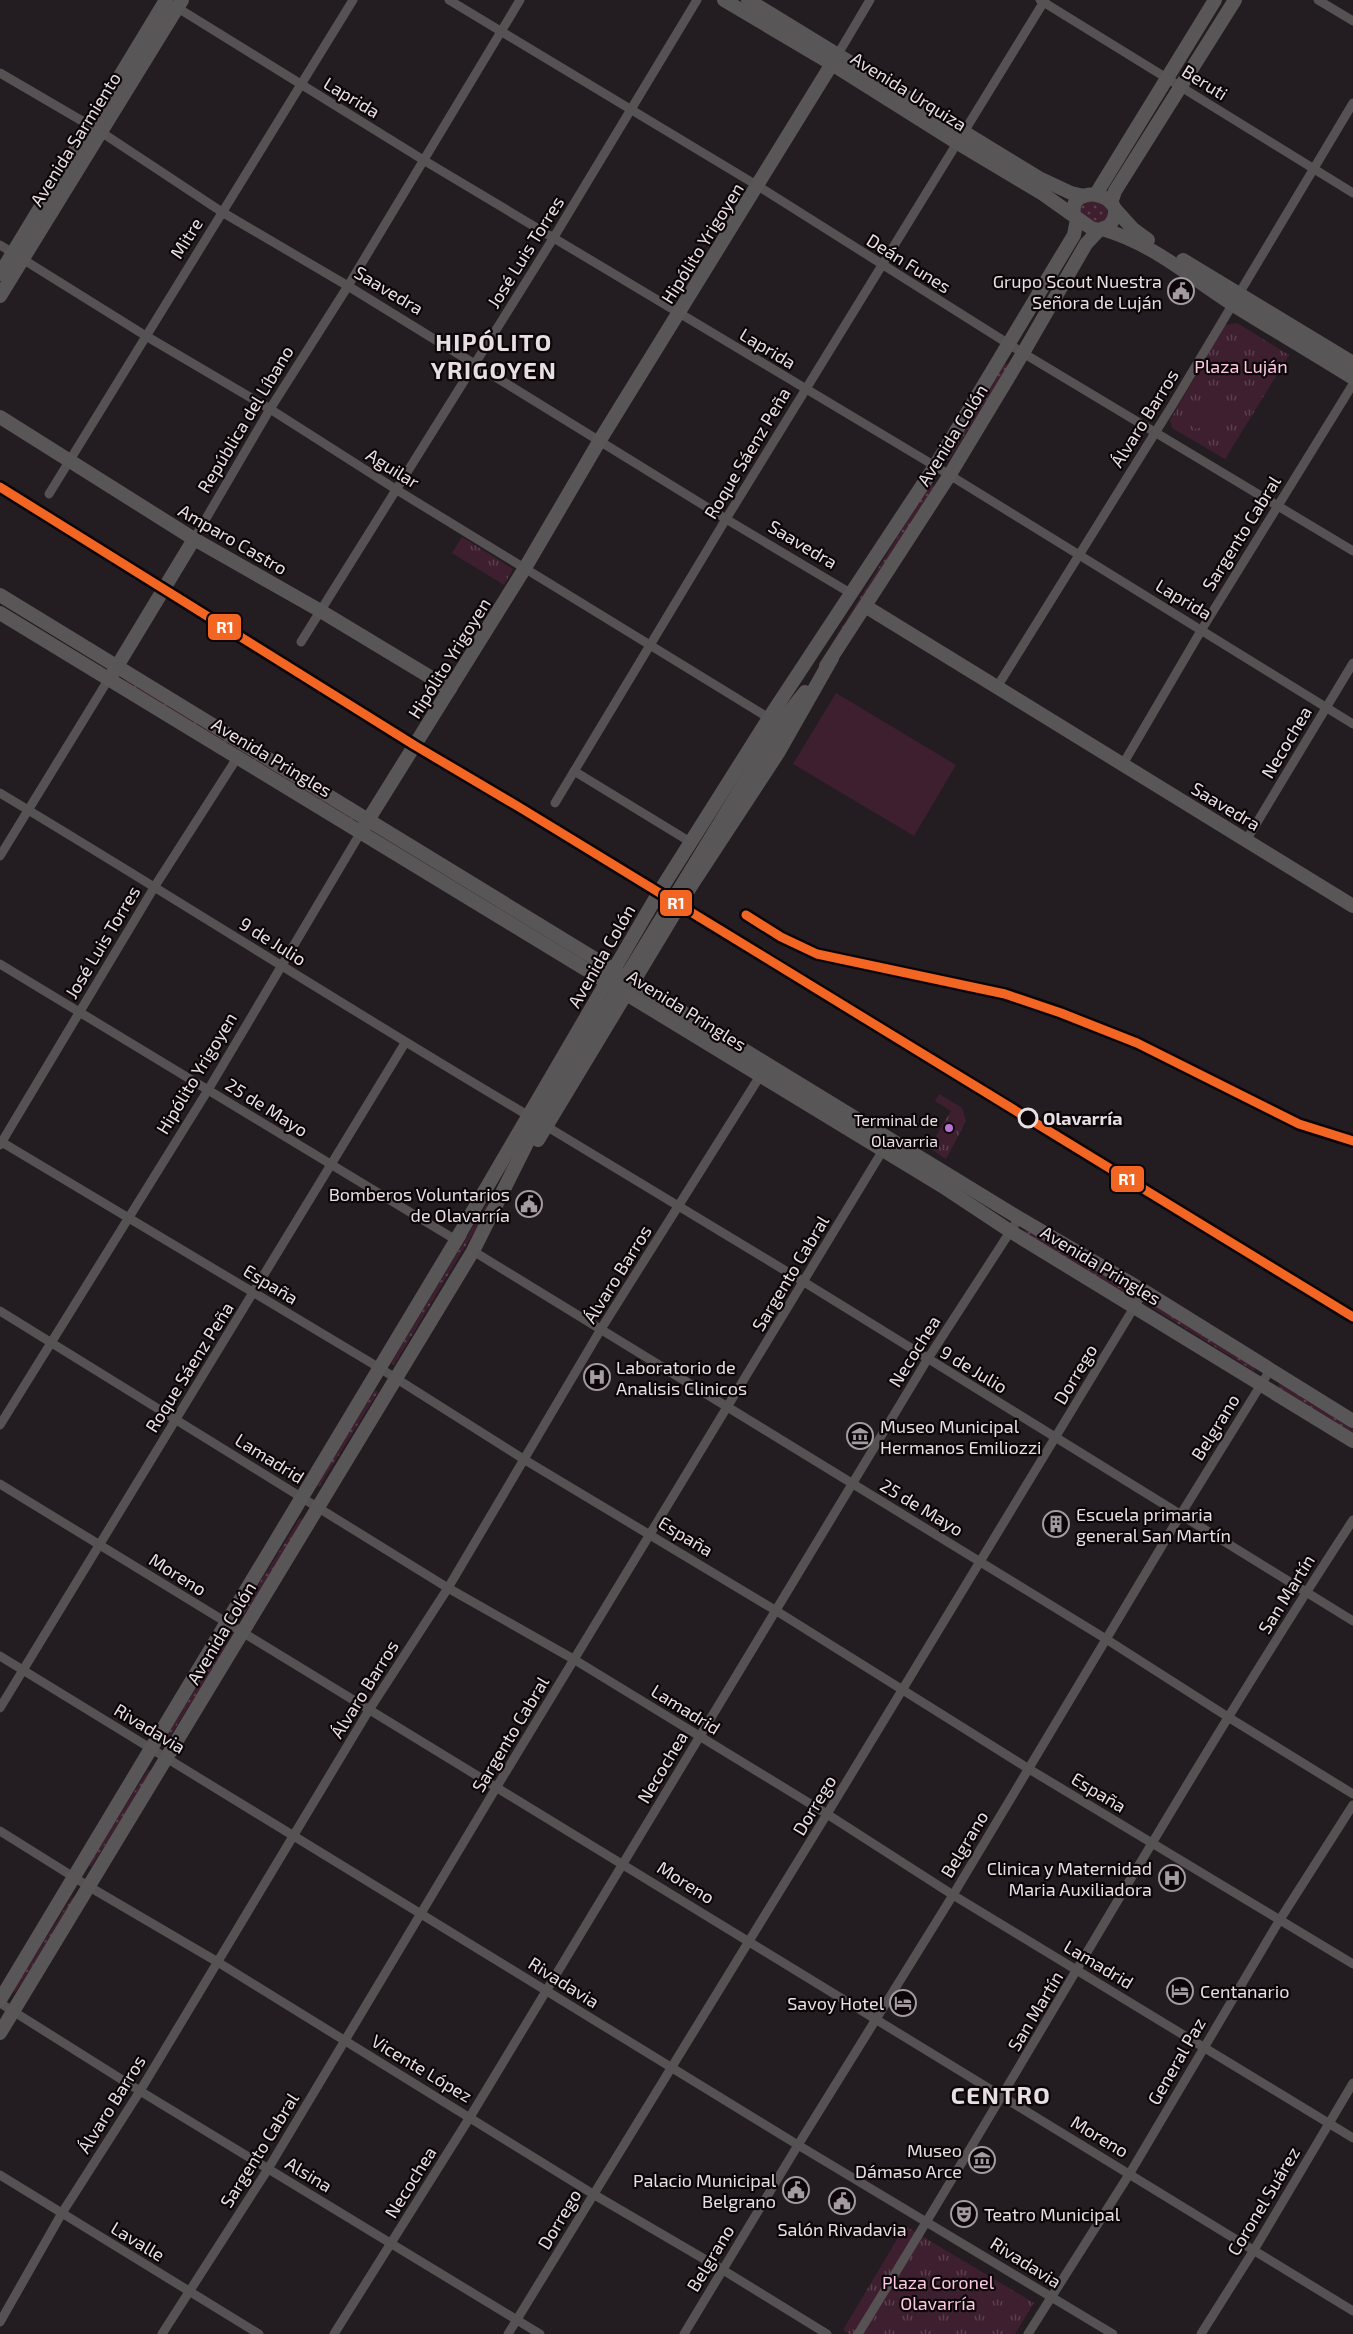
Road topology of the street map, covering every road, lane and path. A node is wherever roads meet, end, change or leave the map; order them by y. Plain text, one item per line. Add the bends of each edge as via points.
1 (352, 0) edge
2 (449, 0) edge
3 (520, 0) edge
4 (697, 0) edge
5 (724, 0) edge
6 (748, 0) edge
7 (870, 0) edge
8 (1215, 0) edge
9 (1234, 0) edge
10 (1318, 0) edge
11 (1043, 1) edge
12 (173, 2) edge
13 (1353, 21) edge
14 (500, 32) junction
15 (835, 59) junction
16 (0, 73) edge
17 (1166, 77) junction
18 (300, 85) junction
19 (1180, 86) junction
20 (1353, 103) edge
21 (630, 111) junction
22 (96, 129) junction
23 (960, 137) junction
24 (425, 161) junction
25 (1312, 168) junction
26 (758, 186) junction
27 (1353, 193) edge
28 (1090, 195) junction
29 (1113, 206) junction
30 (222, 212) junction
31 (1076, 216) junction
32 (1100, 230) junction
33 (554, 237) junction
34 (0, 245) edge
35 (18, 255) junction
36 (882, 267) junction
37 (0, 274) edge
38 (348, 286) junction
39 (0, 296) edge
40 (1235, 298) junction
41 (679, 314) junction
42 (146, 336) junction
43 (1009, 344) junction
44 (1023, 353) junction
45 (1353, 363) edge
46 (475, 364) junction
47 (1353, 378) edge
48 (1353, 384) edge
49 (805, 390) junction
50 (270, 409) junction
51 (0, 417) edge
52 (1155, 433) junction
53 (600, 440) junction
54 (69, 459) junction
55 (935, 466) junction
56 (949, 476) junction
57 (397, 490) junction
58 (49, 494) dead end
59 (1278, 505) junction
60 (726, 519) junction
61 (194, 539) junction
62 (1353, 551) edge
63 (1077, 555) junction
64 (525, 568) junction
65 (852, 594) junction
66 (0, 595) edge
67 (865, 606) junction
68 (319, 610) junction
69 (0, 613) edge
70 (1202, 629) junction
71 (301, 642) dead end
72 (650, 646) junction
73 (832, 658) junction
74 (1353, 663) edge
75 (117, 667) junction
76 (108, 680) junction
77 (997, 687) junction
78 (450, 689) junction
79 (1326, 707) junction
80 (775, 720) junction
81 (1353, 724) edge
82 (237, 758) junction
83 (1123, 764) junction
84 (574, 771) junction
85 (0, 793) edge
86 (555, 803) dead end
87 (27, 809) junction
88 (368, 819) junction
89 (361, 832) junction
90 (1248, 839) junction
91 (692, 843) junction
92 (0, 856) edge
93 (155, 886) junction
94 (1353, 906) edge
95 (0, 964) edge
96 (282, 966) junction
97 (614, 969) junction
98 (635, 981) junction
99 (607, 982) junction
100 (627, 994) junction
101 (79, 1014) junction
102 (405, 1043) junction
103 (760, 1076) junction
104 (208, 1090) junction
105 (538, 1121) junction
106 (1, 1142) edge
107 (883, 1150) junction
108 (331, 1166) junction
109 (678, 1208) junction
110 (130, 1216) junction
111 (1019, 1218) junction
112 (1010, 1231) junction
113 (456, 1240) junction
114 (472, 1251) junction
115 (804, 1282) junction
116 (1144, 1291) junction
117 (254, 1293) junction
118 (1136, 1307) junction
119 (0, 1311) edge
120 (601, 1329) junction
121 (52, 1342) junction
122 (927, 1360) junction
123 (378, 1367) junction
124 (1270, 1370) junction
125 (395, 1380) junction
126 (1262, 1384) junction
127 (728, 1407) junction
128 (176, 1419) junction
129 (1353, 1421) edge
130 (0, 1425) edge
131 (1055, 1438) junction
132 (1353, 1441) edge
133 (525, 1460) junction
134 (0, 1484) edge
135 (853, 1485) junction
136 (301, 1497) junction
137 (318, 1506) junction
138 (1181, 1514) junction
139 (1353, 1520) edge
140 (650, 1534) junction
141 (99, 1543) junction
142 (980, 1561) junction
143 (448, 1588) junction
144 (1306, 1593) junction
145 (776, 1610) junction
146 (1353, 1621) edge
147 (226, 1623) junction
148 (242, 1634) junction
149 (1106, 1639) junction
150 (0, 1656) edge
151 (575, 1660) junction
152 (23, 1670) junction
153 (902, 1691) junction
154 (0, 1708) edge
155 (369, 1710) junction
156 (1228, 1717) junction
157 (699, 1737) junction
158 (150, 1747) junction
159 (166, 1757) junction
160 (1029, 1769) junction
161 (496, 1788) junction
162 (1353, 1794) edge
163 (1353, 1805) edge
164 (827, 1814) junction
165 (0, 1831) edge
166 (294, 1835) junction
167 (1153, 1844) junction
168 (622, 1863) junction
169 (73, 1876) junction
170 (88, 1886) junction
171 (953, 1895) junction
172 (421, 1913) junction
173 (1279, 1921) junction
174 (750, 1941) junction
175 (216, 1961) junction
176 (1353, 1964) edge
177 (1077, 1971) junction
178 (546, 1990) junction
179 (0, 2002) edge
180 (14, 2011) junction
181 (875, 2019) junction
182 (0, 2033) edge
183 (345, 2041) junction
184 (1204, 2046) junction
185 (672, 2067) junction
186 (1353, 2084) edge
187 (140, 2091) junction
188 (1003, 2097) junction
189 (470, 2117) junction
190 (1329, 2123) junction
191 (1353, 2138) edge
192 (798, 2145) junction
193 (268, 2169) junction
194 (1130, 2173) junction
195 (0, 2175) edge
196 (593, 2194) junction
197 (62, 2213) junction
198 (927, 2220) junction
199 (392, 2242) junction
200 (1254, 2250) junction
201 (723, 2270) junction
202 (189, 2291) junction
203 (1052, 2297) junction
204 (1353, 2311) edge
205 (517, 2320) junction
206 (0, 2322) edge
207 (162, 2334) edge
208 (259, 2334) edge
209 (334, 2334) edge
210 (508, 2334) edge
211 (540, 2334) edge
212 (684, 2334) edge
213 (827, 2334) edge
214 (858, 2334) edge
215 (1028, 2334) edge
216 (1113, 2334) edge
217 (1201, 2334) edge

1 - 18 street, Mitre
2 - 14 street, Deán Funes
3 - 14 street, República del Líbano
4 - 21 street, José Luis Torres
5 - 15 main road, Avenida Urquiza
6 - 15 main road, Avenida Urquiza
7 - 15 street, Hipólito Yrigoyen
8 - 17 main road
9 - 19 main road
10 - 13 street
11 - 17 street, Beruti
11 - 23 street, Roque Sáenz Peña
12 - 18 street, Laprida
12 - 22 main road, Avenida Sarmiento
14 - 21 street, Deán Funes
14 - 24 street, República del Líbano
15 - 23 main road, Avenida Urquiza
15 - 26 main road, Hipólito Yrigoyen
16 - 22 street, Saavedra
17 - 19 street, Beruti
17 - 28 main road
18 - 24 street, Laprida
18 - 30 street, Mitre
19 - 25 street, Beruti
19 - 29 main road via 1115,191
20 - 25 street, Álvaro Barros
21 - 26 street, Deán Funes
21 - 33 street, José Luis Torres
22 - 30 street, Saavedra
22 - 35 main road, Avenida Sarmiento
23 - 28 main road, Avenida Urquiza via 1071,193
23 - 31 main road, Avenida Urquiza
23 - 36 street, Roque Sáenz Peña
24 - 33 street, Laprida
24 - 38 street, República del Líbano
25 - 27 street, Beruti
25 - 40 street, Álvaro Barros
26 - 36 street, Deán Funes
26 - 41 main road, Hipólito Yrigoyen
28 - 29 main road via 1105,197
28 - 31 main road via 1075,202
29 - 32 main road via 1112,222
29 - 40 main road via 1140,235
30 - 38 street, Saavedra
30 - 42 street, Mitre
31 - 32 main road
31 - 43 main road, Avenida Colón via 1074,235
32 - 40 main road via 1147,246
32 - 44 main road, Avenida Colón via 1086,244
33 - 41 street, Laprida
33 - 46 street, José Luis Torres
34 - 35 street, Aguilar
35 - 37 main road, Avenida Sarmiento
35 - 39 main road, Avenida Sarmiento
35 - 42 street, Aguilar
36 - 43 street, Deán Funes
36 - 49 street, Roque Sáenz Peña
38 - 46 street, Saavedra
38 - 50 street, República del Líbano
40 - 45 main road
40 - 47 main road
40 - 52 street, Álvaro Barros
41 - 49 street, Laprida
41 - 53 main road, Hipólito Yrigoyen
42 - 50 street, Aguilar
42 - 54 street, Mitre
43 - 44 street, Deán Funes
43 - 55 main road, Avenida Colón
44 - 52 street, Deán Funes
44 - 56 main road, Avenida Colón
46 - 53 street, Saavedra
46 - 57 street, José Luis Torres
48 - 59 street, Sargento Cabral
49 - 55 street, Laprida
49 - 60 street, Roque Sáenz Peña
50 - 57 street, Aguilar
50 - 61 street, República del Líbano
51 - 54 main road, Amparo Castro
52 - 59 street, Deán Funes
52 - 63 street, Álvaro Barros
53 - 60 street, Saavedra
53 - 64 main road, Hipólito Yrigoyen
54 - 58 street, Mitre
54 - 61 main road, Amparo Castro
55 - 56 street, Laprida
55 - 65 main road, Avenida Colón
56 - 63 street, Laprida
56 - 67 main road, Avenida Colón
57 - 64 street, Aguilar
57 - 68 street, José Luis Torres
59 - 62 street, Deán Funes
59 - 70 street, Sargento Cabral
60 - 65 street, Saavedra
60 - 72 street, Roque Sáenz Peña
61 - 68 main road, Amparo Castro
61 - 75 main road, República del Líbano
63 - 70 street, Laprida
63 - 77 street, Álvaro Barros
64 - 72 street, Aguilar
64 - 78 main road, Hipólito Yrigoyen
65 - 80 main road, Avenida Colón
66 - 75 main road, Avenida Pringles
67 - 73 main road, Avenida Colón
67 - 77 main road, Saavedra
68 - 71 street, José Luis Torres
68 - 78 main road, Amparo Castro
69 - 76 main road, Avenida Pringles
70 - 79 street, Laprida
70 - 83 street, Sargento Cabral
72 - 80 street, Aguilar
72 - 84 street, Roque Sáenz Peña
73 - 80 main road, Avenida Colón
73 - 98 main road, Avenida Colón via 778,753
74 - 79 street, Necochea
75 - 76 main road, República del Líbano
75 - 88 main road, Avenida Pringles
76 - 82 main road, Avenida Pringles
76 - 87 street, República del Líbano
77 - 83 main road, Saavedra
78 - 88 main road, Hipólito Yrigoyen
79 - 81 street, Laprida
79 - 90 street, Necochea
80 - 91 main road, Avenida Colón
80 - 105 main road, Avenida Colón, bridge
82 - 89 main road, Avenida Pringles
82 - 93 street, José Luis Torres
83 - 90 main road, Saavedra
84 - 86 street, Roque Sáenz Peña
84 - 91 street
85 - 87 street, 9 de Julio
87 - 92 street, República del Líbano
87 - 93 street, 9 de Julio
88 - 89 main road, Hipólito Yrigoyen
88 - 97 main road, Avenida Pringles
89 - 96 street, Hipólito Yrigoyen
89 - 99 main road, Avenida Pringles
90 - 94 main road, Saavedra
91 - 97 main road, Avenida Colón
93 - 96 street, 9 de Julio
93 - 101 street, José Luis Torres
95 - 101 street, 25 de Mayo
96 - 102 street, 9 de Julio
96 - 104 street, Hipólito Yrigoyen
97 - 98 main road, Avenida Pringles
97 - 99 main road, Avenida Colón
98 - 100 main road, Avenida Colón
98 - 111 main road, Avenida Pringles
99 - 100 main road, Avenida Pringles
99 - 105 main road, Avenida Colón
100 - 103 main road, Avenida Pringles
100 - 105 main road, Avenida Colón
101 - 104 street, 25 de Mayo
101 - 106 street, José Luis Torres
102 - 105 street, 9 de Julio
102 - 108 street, Roque Sáenz Peña
103 - 107 main road, Avenida Pringles
103 - 109 street, Álvaro Barros
104 - 108 street, 25 de Mayo
104 - 110 street, Hipólito Yrigoyen
105 - 109 street, 9 de Julio
105 - 113 main road, Avenida Colón
105 - 114 main road, Avenida Colón
106 - 110 street, España
107 - 112 main road, Avenida Pringles
107 - 115 street, Sargento Cabral
108 - 113 street, 25 de Mayo
108 - 117 street, Roque Sáenz Peña
109 - 115 street, 9 de Julio
109 - 120 street, Álvaro Barros
110 - 117 street, España
110 - 121 street, Hipólito Yrigoyen
111 - 112 street, Necochea
111 - 116 main road, Avenida Pringles
112 - 118 main road, Avenida Pringles
112 - 122 street, Necochea
113 - 123 main road, Avenida Colón
114 - 120 street, 25 de Mayo
114 - 125 main road, Avenida Colón
115 - 122 street, 9 de Julio
115 - 127 street, Sargento Cabral
116 - 118 street, Dorrego
116 - 124 main road, Avenida Pringles
117 - 123 street, España
117 - 128 street, Roque Sáenz Peña
118 - 126 main road, Avenida Pringles
118 - 131 street, Dorrego
119 - 121 street, Lamadrid
120 - 127 street, 25 de Mayo
120 - 133 street, Álvaro Barros
121 - 128 street, Lamadrid
121 - 130 street, Hipólito Yrigoyen
122 - 131 street, 9 de Julio
122 - 135 street, Necochea
123 - 125 street, España
123 - 136 main road, Avenida Colón
124 - 126 street, Belgrano
124 - 129 main road, Avenida Pringles
125 - 133 street, España
125 - 137 main road, Avenida Colón
126 - 132 main road, Avenida Pringles
126 - 138 street, Belgrano
127 - 135 street, 25 de Mayo
127 - 140 street, Sargento Cabral
128 - 136 street, Lamadrid
128 - 141 street, Roque Sáenz Peña
131 - 138 street, 9 de Julio
131 - 142 street, Dorrego
133 - 140 street, España
133 - 143 street, Álvaro Barros
134 - 141 street, Moreno
135 - 142 street, 25 de Mayo
135 - 145 street, Necochea
136 - 137 street, Lamadrid
136 - 147 main road, Avenida Colón
137 - 143 street, Lamadrid
137 - 148 main road, Avenida Colón
138 - 144 street, 9 de Julio
138 - 149 street, Belgrano
139 - 144 street, San Martín
140 - 145 street, España
140 - 151 street, Sargento Cabral
141 - 147 street, Moreno
141 - 152 street, Roque Sáenz Peña
142 - 149 street, 25 de Mayo
142 - 153 street, Dorrego
143 - 151 street, Lamadrid
143 - 155 street, Álvaro Barros
144 - 146 street, 9 de Julio
144 - 156 street, San Martín
145 - 153 street, España
145 - 157 street, Necochea
147 - 148 street, Moreno
147 - 158 main road, Avenida Colón
148 - 155 street, Moreno
148 - 159 main road, Avenida Colón
149 - 156 street, 25 de Mayo
149 - 160 street, Belgrano
150 - 152 street, Rivadavia
151 - 157 street, Lamadrid
151 - 161 street, Sargento Cabral
152 - 154 street, Roque Sáenz Peña
152 - 158 street, Rivadavia
153 - 160 street, España
153 - 164 street, Dorrego
155 - 161 street, Moreno
155 - 166 street, Álvaro Barros
156 - 162 street, 25 de Mayo
156 - 167 street, San Martín
157 - 164 street, Lamadrid
157 - 168 street, Necochea
158 - 159 street, Rivadavia
158 - 169 main road, Avenida Colón
159 - 166 street, Rivadavia
159 - 170 main road, Avenida Colón
160 - 167 street, España
160 - 171 street, Belgrano
161 - 168 street, Moreno
161 - 172 street, Sargento Cabral
163 - 173 street, General Paz
164 - 171 street, Lamadrid
164 - 174 street, Dorrego
165 - 169 street, Vicente López
166 - 172 street, Rivadavia
166 - 175 street, Álvaro Barros
167 - 173 street, España
167 - 177 street, San Martín
168 - 174 street, Moreno
168 - 178 street, Necochea
169 - 170 street, Vicente López
169 - 179 main road, Avenida Colón
170 - 175 street, Vicente López
170 - 180 main road, Avenida Colón
171 - 177 street, Lamadrid
171 - 181 street, Belgrano
172 - 178 street, Rivadavia
172 - 183 street, Sargento Cabral
173 - 176 street, España
173 - 184 street, General Paz
174 - 181 street, Moreno
174 - 185 street, Dorrego
175 - 183 street, Vicente López
175 - 187 street, Álvaro Barros
177 - 184 street, Lamadrid
177 - 188 street, San Martín
178 - 185 street, Rivadavia
178 - 189 street, Necochea
179 - 180 street, Alsina
180 - 182 main road, Avenida Colón
180 - 187 street, Alsina
181 - 188 street, Moreno
181 - 192 street, Belgrano
183 - 189 street, Vicente López
183 - 193 street, Sargento Cabral
184 - 190 street, Lamadrid
184 - 194 street, General Paz
185 - 192 street, Rivadavia
185 - 196 street, Dorrego
186 - 190 street, Coronel Suárez
187 - 193 street, Alsina
187 - 197 street, Álvaro Barros
188 - 194 street, Moreno
188 - 198 street, San Martín
189 - 196 street, Vicente López
189 - 199 street, Necochea
190 - 191 street, Lamadrid
190 - 200 street, Coronel Suárez
192 - 198 street, Rivadavia
192 - 201 street, Belgrano
193 - 199 street, Alsina
193 - 202 street, Sargento Cabral
194 - 200 street, Moreno
194 - 203 street, General Paz
195 - 197 street, Lavalle
196 - 201 street, Vicente López
196 - 205 street, Dorrego
197 - 202 street, Lavalle
197 - 206 street, Álvaro Barros
198 - 203 street, Rivadavia
198 - 214 street, San Martín
199 - 205 street, Alsina
199 - 209 street, Necochea
200 - 204 street, Moreno
200 - 217 street, Coronel Suárez
201 - 212 street, Belgrano
201 - 213 street, Vicente López
202 - 207 street, Sargento Cabral
202 - 208 street, Lavalle
203 - 215 street, General Paz
203 - 216 street, Rivadavia
205 - 210 street, Dorrego
205 - 211 street, Alsina

